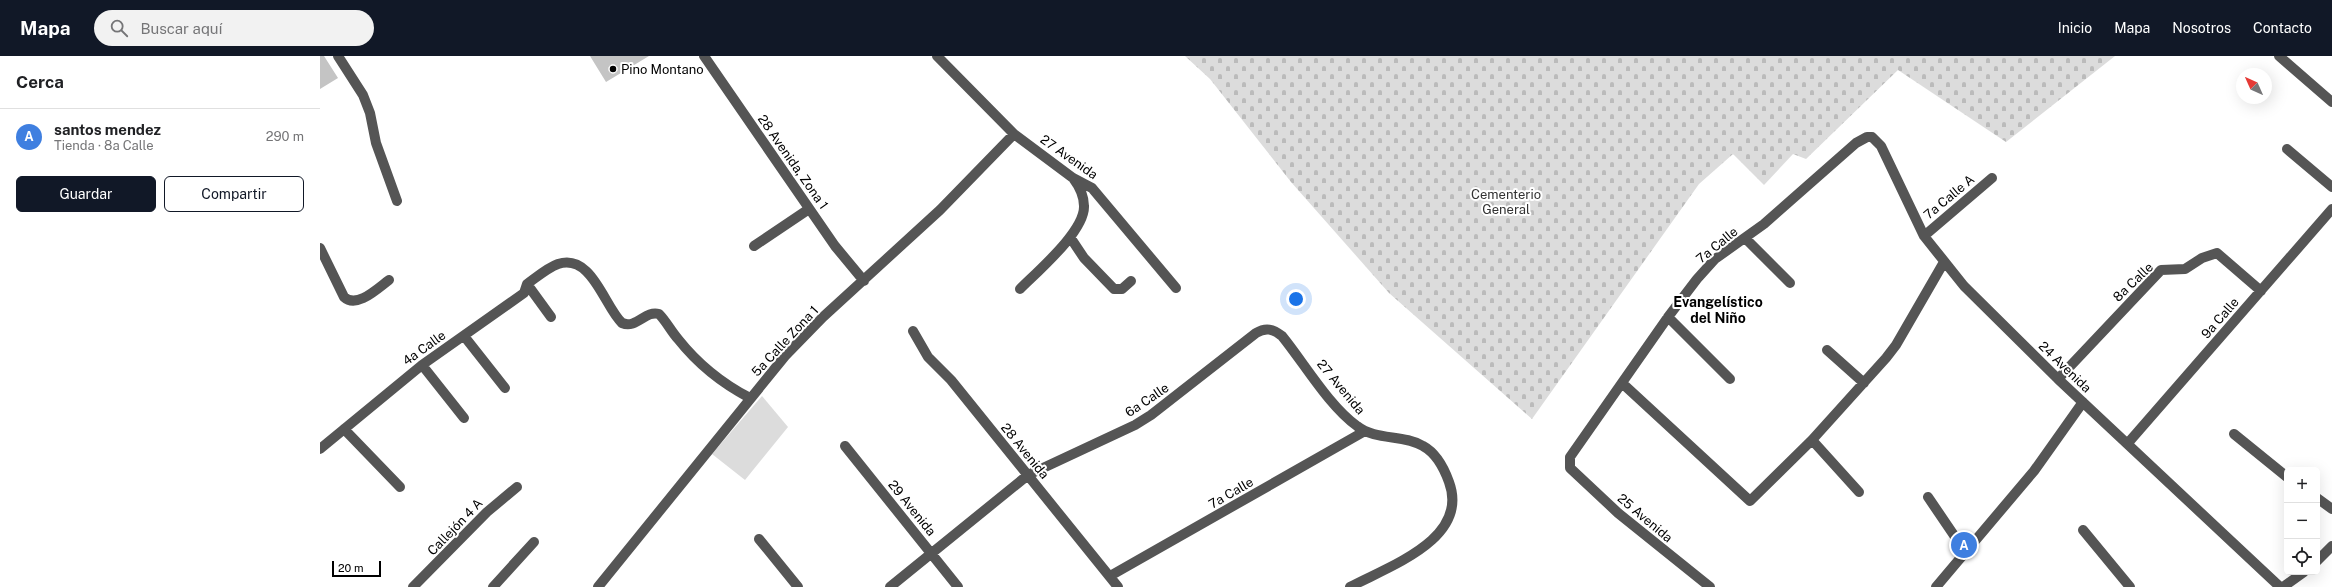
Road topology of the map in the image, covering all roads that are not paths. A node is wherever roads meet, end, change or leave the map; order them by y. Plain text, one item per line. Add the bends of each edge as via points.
1 (338, 56) edge
2 (704, 56) edge
3 (937, 56) edge
4 (2279, 56) edge
5 (2332, 102) edge
6 (1014, 134) junction
7 (1872, 137) joint
8 (2286, 149) dead end
9 (1073, 178) junction
10 (1992, 178) dead end
11 (2332, 187) edge
12 (397, 201) dead end
13 (809, 209) junction
14 (2332, 209) edge
15 (1924, 236) junction
16 (1070, 237) junction
17 (1745, 238) junction
18 (754, 246) dead end
19 (320, 248) edge
20 (1944, 262) junction
21 (389, 280) dead end
22 (864, 281) junction
23 (1131, 281) dead end
24 (1790, 283) dead end
25 (527, 284) junction
26 (1176, 288) dead end
27 (1020, 289) dead end
28 (2261, 291) junction
29 (551, 317) dead end
30 (1668, 317) junction
31 (1268, 329) joint
32 (913, 331) dead end
33 (464, 336) junction
34 (1827, 350) dead end
35 (422, 365) junction
36 (1730, 379) dead end
37 (2058, 379) junction
38 (1622, 383) junction
39 (1864, 383) junction
40 (505, 388) dead end
41 (750, 398) junction
42 (2083, 402) junction
43 (464, 418) dead end
44 (344, 429) junction
45 (1365, 432) junction
46 (2234, 434) dead end
47 (1812, 440) junction
48 (2128, 443) junction
49 (845, 446) dead end
50 (320, 449) edge
51 (1568, 462) joint
52 (1028, 475) junction
53 (2284, 475) edge
54 (400, 487) dead end
55 (517, 487) dead end
56 (1858, 492) dead end
57 (1928, 497) dead end
58 (2320, 500) edge
59 (2332, 509) edge
60 (2083, 530) dead end
61 (759, 539) dead end
62 (534, 542) dead end
63 (2332, 546) edge
64 (1966, 552) junction
65 (932, 553) junction
66 (2320, 558) edge
67 (2300, 575) edge
68 (1110, 576) junction
69 (413, 587) edge
70 (493, 587) edge
71 (598, 587) edge
72 (798, 587) edge
73 (890, 587) edge
74 (958, 587) edge
75 (1118, 587) edge
76 (1350, 587) edge
77 (1710, 587) edge
78 (1936, 587) edge
79 (2130, 587) edge
80 (2280, 587) edge
81 (2283, 587) edge

1 - 12 street via 363,95 370,112 376,143
2 - 13 street, 28 Avenida, Zona 1
3 - 6 street, 27 Avenida
4 - 5 street
6 - 9 street, 27 Avenida
6 - 22 street, 5a Calle Zona 1 via 940,210
7 - 15 street, 24 Avenida via 1882,146
7 - 17 street, 7a Calle via 1856,143
8 - 11 street
9 - 16 street via 1083,196 1084,206 1083,217
9 - 26 street, 27 Avenida via 1092,188
10 - 15 street, 7a Calle A
13 - 18 street
13 - 22 street, 28 Avenida, Zona 1
14 - 28 street, 9a Calle
15 - 20 street, 24 Avenida
16 - 23 street via 1084,258 1114,289 1122,289
16 - 27 street
17 - 24 street
17 - 30 street, 7a Calle via 1715,259
19 - 21 street via 348,301 362,299
20 - 37 street, 24 Avenida via 1982,305
20 - 39 street via 1896,345
22 - 41 street, 5a Calle Zona 1 via 802,337
25 - 29 street
25 - 33 street, 4a Calle via 524,293
25 - 41 street, 4a Calle via 559,264 566,263 582,269 592,278 618,319 626,324 635,323 653,313 659,314 678,339 699,360 730,386
28 - 37 street, 8a Calle via 2217,254 2202,258 2185,269 2161,270
28 - 48 street, 9a Calle
30 - 36 street
30 - 38 street, 7a Calle
31 - 45 street, 27 Avenida via 1282,336 1338,408
31 - 52 street, 6a Calle via 1256,333 1135,425
32 - 52 street, 28 Avenida via 928,357 951,380
33 - 35 street, 4a Calle
33 - 40 street
34 - 39 street
35 - 43 street
35 - 44 street, 4a Calle
37 - 42 street, 24 Avenida
38 - 47 street via 1750,501
38 - 51 street, 7a Calle
39 - 47 street
41 - 71 street, 5a Calle Zona 1
42 - 48 street, 24 Avenida
42 - 64 street via 2034,472
44 - 50 street, 4a Calle
44 - 54 street
45 - 68 street, 7a Calle
45 - 76 street, 27 Avenida via 1413,441 1428,450 1446,473 1453,501 1451,514 1442,530 1427,545
46 - 53 street
47 - 56 street
48 - 80 street, 24 Avenida
49 - 65 street, 29 Avenida
51 - 77 street, 25 Avenida via 1570,468 1618,514
52 - 65 street, 6a Calle
52 - 68 street, 28 Avenida
55 - 69 street, Callejón 4 A via 487,512
57 - 64 street
58 - 59 street
60 - 79 street
61 - 72 street
62 - 70 street
63 - 66 street
64 - 78 street
65 - 73 street, 6a Calle
65 - 74 street, 29 Avenida
67 - 81 street
68 - 75 street, 28 Avenida

